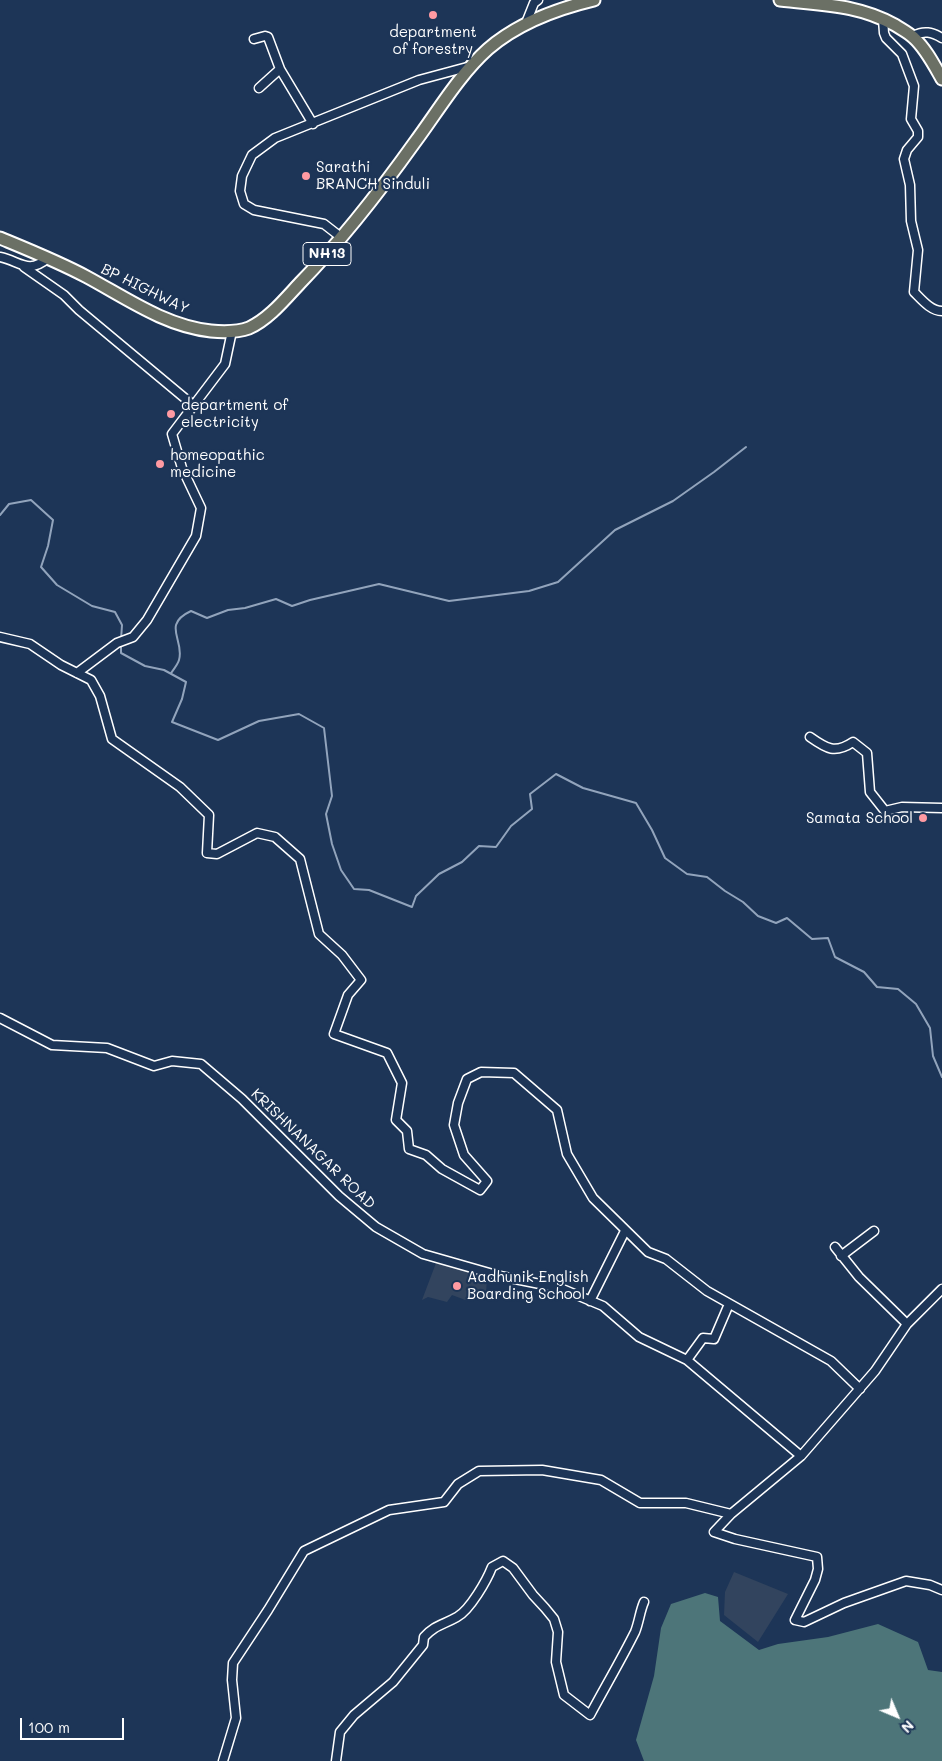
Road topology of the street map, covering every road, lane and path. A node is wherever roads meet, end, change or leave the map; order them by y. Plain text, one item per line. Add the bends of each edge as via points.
1 (538, 0) edge
2 (594, 0) edge
3 (780, 0) edge
4 (813, 2) edge
5 (883, 19) junction
6 (526, 23) junction
7 (913, 36) junction
8 (942, 38) edge
9 (254, 39) dead end
10 (473, 65) junction
11 (280, 69) junction
12 (942, 79) edge
13 (259, 88) dead end
14 (313, 124) junction
15 (0, 238) edge
16 (342, 238) junction
17 (0, 257) edge
18 (48, 258) junction
19 (24, 267) junction
20 (942, 311) edge
21 (232, 331) junction
22 (193, 405) junction
23 (0, 637) edge
24 (77, 673) junction
25 (810, 737) dead end
26 (942, 808) edge
27 (0, 1018) edge
28 (625, 1230) junction
29 (874, 1231) dead end
30 (835, 1247) dead end
31 (841, 1256) junction
32 (942, 1289) edge
33 (590, 1301) junction
34 (729, 1304) junction
35 (907, 1324) junction
36 (687, 1360) junction
37 (860, 1389) junction
38 (801, 1456) junction
39 (731, 1514) junction
40 (942, 1590) edge
41 (644, 1602) dead end
42 (223, 1761) edge
43 (336, 1761) edge

1 - 6 street
2 - 6 highway, BP HIGHWAY / NH13
3 - 4 highway
4 - 5 highway
5 - 7 highway
5 - 20 street via 886,38 902,54 914,86 911,119 918,137 904,159 910,185 911,221 918,250 914,292 927,305
6 - 10 highway, BP HIGHWAY / NH13 via 487,50
7 - 8 street via 929,32
7 - 12 highway
9 - 11 street via 268,38
10 - 14 street via 419,80
10 - 16 highway, BP HIGHWAY / NH13
11 - 13 street
11 - 14 street
14 - 16 street via 275,138 252,155 242,176 240,191 244,204 254,210 324,224
15 - 18 highway, BP HIGHWAY / NH13
16 - 21 highway, BP HIGHWAY / NH13 via 264,318 248,328
17 - 19 street
18 - 19 street
18 - 21 highway, BP HIGHWAY / NH13 via 170,320 206,330
19 - 22 street via 64,295
21 - 22 street via 225,364
22 - 24 street via 172,434 182,468 201,508 196,536 147,620 133,636
23 - 24 street via 30,644
24 - 28 street via 91,680 100,696 112,739 180,787 210,815 207,853 218,854 256,833 276,837 300,859 319,934 342,955 361,980 348,995 334,1034 387,1053 402,1083 396,1120 407,1131 409,1149 426,1155 442,1169 480,1190 488,1181 464,1155 454,1124 458,1103 467,1079 481,1072 514,1073 557,1110 567,1154 594,1198
25 - 26 street via 833,750 853,742 867,753 870,792 885,811 902,806
27 - 33 street, KRISHNANAGAR ROAD via 52,1045 107,1048 154,1066 172,1061 200,1064 242,1099 339,1196 376,1228 423,1254 500,1276 560,1288
28 - 33 street
28 - 34 street via 648,1252 666,1259
29 - 31 street
30 - 31 street
31 - 35 street
32 - 35 street
33 - 36 street, KRISHNANAGAR ROAD via 603,1306 639,1337
34 - 36 street via 714,1339 703,1338
34 - 37 street via 831,1361
35 - 37 street
36 - 38 street, KRISHNANAGAR ROAD
37 - 38 street
38 - 39 street
39 - 40 street via 714,1532 817,1556 815,1580 796,1620 804,1622 844,1603 906,1581
39 - 42 street via 686,1503 640,1503 601,1480 542,1470 479,1471 458,1484 444,1502 389,1510 304,1551 233,1663 236,1718
41 - 43 street via 636,1629 590,1715 564,1695 556,1662 558,1632 554,1619 513,1568 503,1561 492,1567 466,1610 429,1632 424,1637 424,1645 393,1682 354,1715 340,1732

